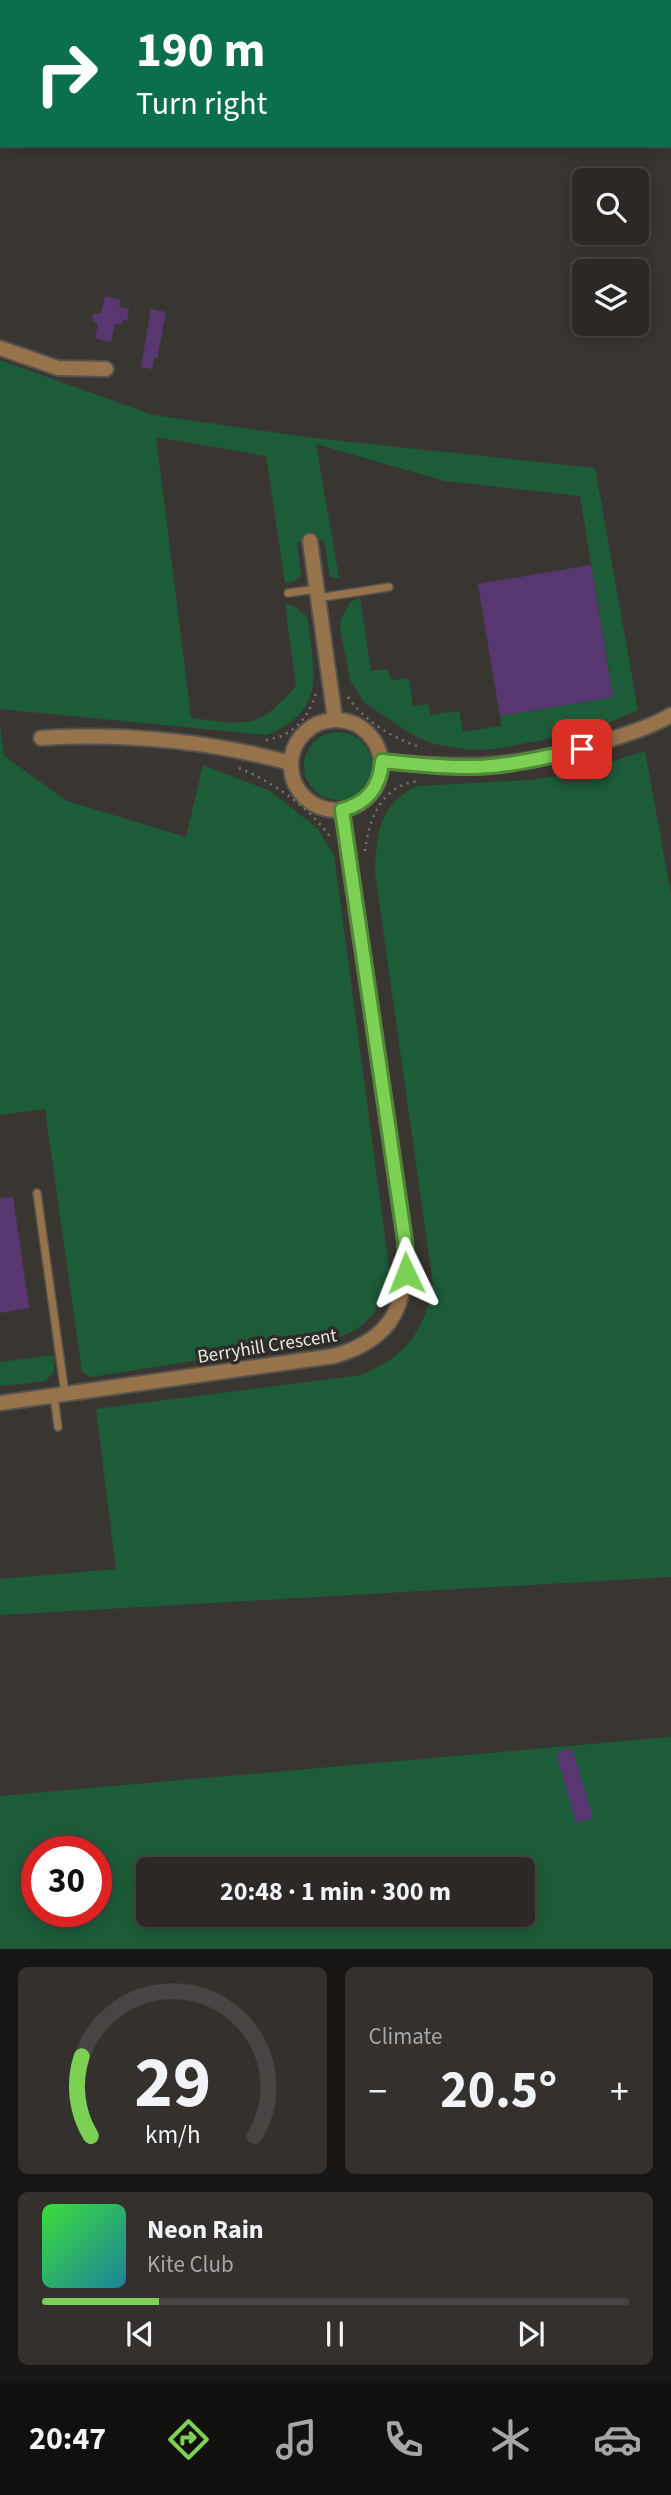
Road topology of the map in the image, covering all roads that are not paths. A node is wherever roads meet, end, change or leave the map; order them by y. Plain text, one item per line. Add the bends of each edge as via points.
1 (0, 348) edge
2 (106, 369) dead end
3 (310, 541) dead end
4 (389, 587) dead end
5 (288, 593) dead end
6 (318, 594) junction
7 (671, 715) edge
8 (335, 719) junction
9 (41, 738) dead end
10 (382, 761) junction
11 (291, 763) junction
12 (342, 810) junction
13 (37, 1193) dead end
14 (60, 1395) junction
15 (0, 1403) edge
16 (58, 1427) dead end

1 - 2 street via 58,368
3 - 6 street
4 - 6 lane
5 - 6 lane
6 - 8 street
7 - 10 street via 624,735 536,760 476,767
8 - 10 street via 349,721 372,736
8 - 11 street via 310,728 300,738
9 - 11 street via 78,735 177,740
10 - 12 street via 376,788 367,799
11 - 12 street via 300,792 326,809
12 - 14 street, Berryhill Crescent via 405,1241 406,1273 394,1319 368,1343 334,1356
13 - 14 lane
14 - 15 street, Berryhill Crescent
14 - 16 lane

